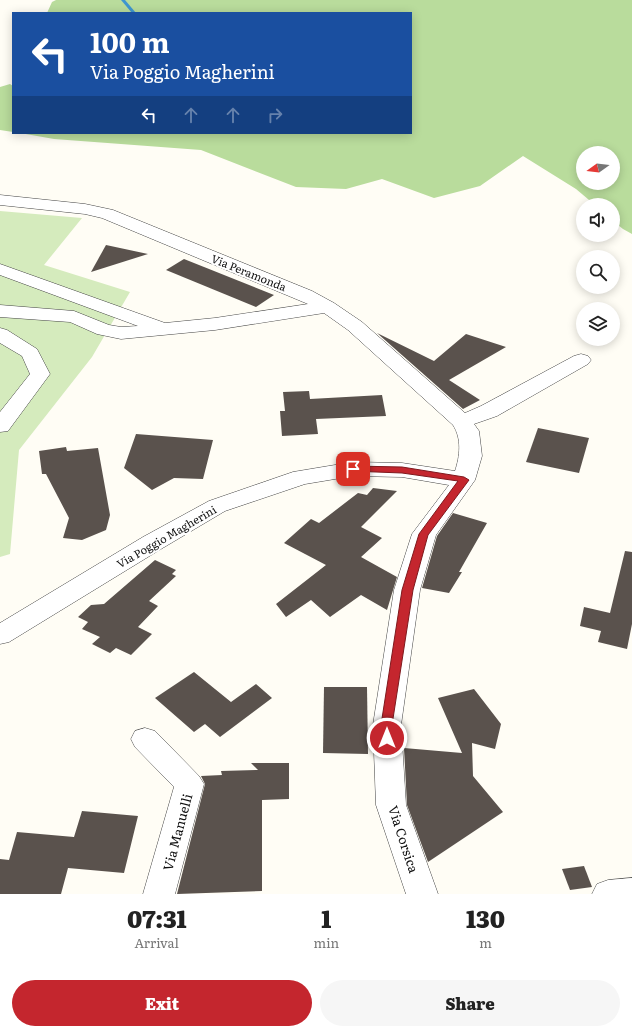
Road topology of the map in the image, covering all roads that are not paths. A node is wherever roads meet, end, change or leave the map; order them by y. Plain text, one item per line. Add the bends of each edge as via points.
1 (0, 200) edge
2 (0, 269) edge
3 (328, 307) junction
4 (0, 311) edge
5 (166, 329) junction
6 (0, 334) edge
7 (581, 360) dead end
8 (462, 420) junction
9 (0, 426) edge
10 (464, 480) junction
11 (0, 635) edge
12 (145, 739) dead end
13 (632, 892) edge
14 (159, 894) edge
15 (422, 894) edge
16 (608, 894) edge

1 - 3 street, Via Peramonda via 85,209 107,214 280,284
2 - 5 street
3 - 5 street
3 - 8 street, Via Peramonda via 355,326
4 - 5 street via 74,317 113,332
6 - 9 street via 30,353 40,374
7 - 8 street via 489,411
8 - 10 street, Via Corsica via 468,431 471,456
10 - 11 street, Via Poggio Magherini via 402,470 353,469 301,477 217,506
10 - 15 street, Via Corsica via 424,534 408,590 387,725 391,805
12 - 14 street, Via Manuelli via 189,784
13 - 16 street

